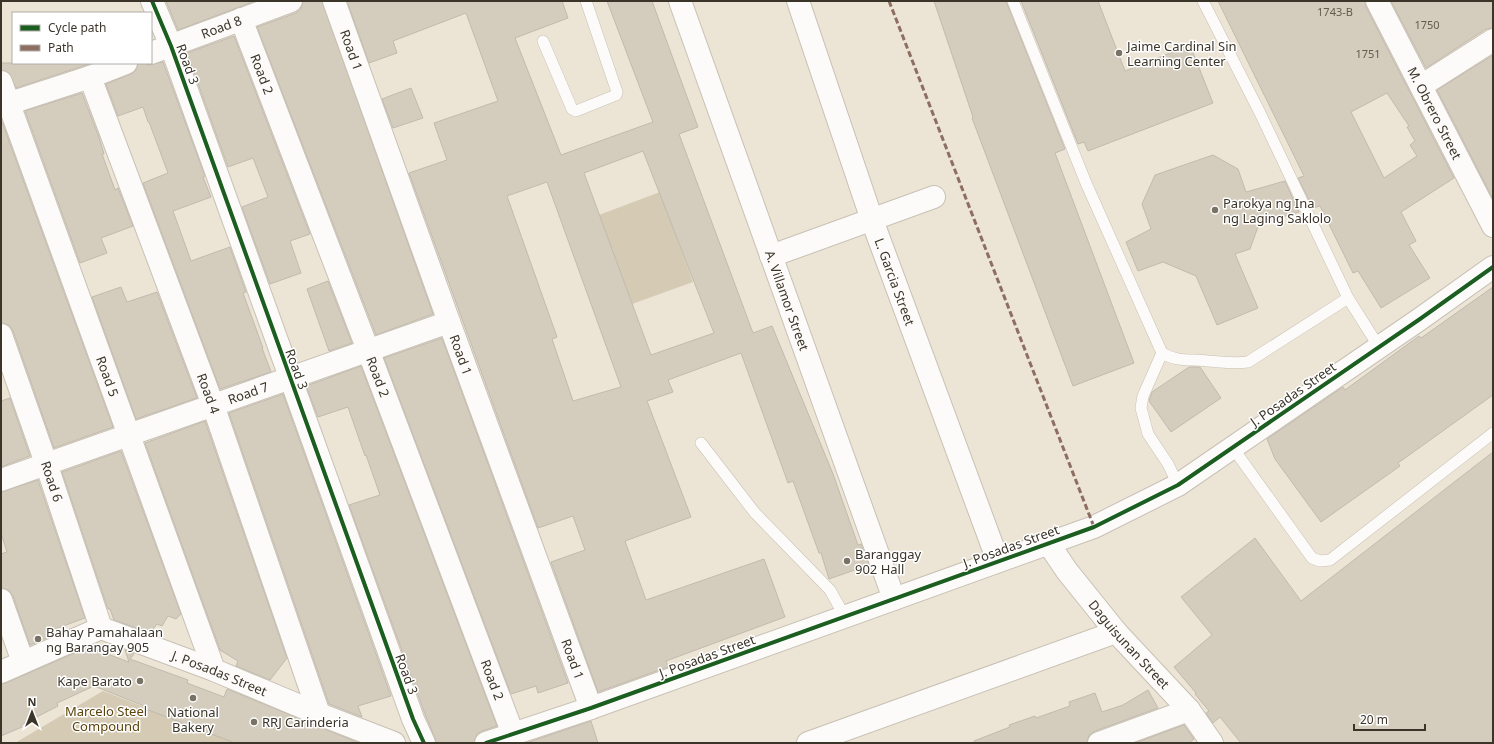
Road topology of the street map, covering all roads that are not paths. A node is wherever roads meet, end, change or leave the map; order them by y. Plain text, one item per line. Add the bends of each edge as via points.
1 (152, 1) edge
2 (291, 1) edge
3 (334, 1) edge
4 (586, 1) edge
5 (680, 1) edge
6 (798, 1) edge
7 (1013, 1) edge
8 (1204, 1) edge
9 (1377, 1) edge
10 (241, 19) junction
11 (1493, 40) edge
12 (543, 41) dead end
13 (171, 46) junction
14 (152, 53) edge
15 (123, 64) edge
16 (90, 77) junction
17 (1, 82) edge
18 (1421, 86) junction
19 (4, 104) edge
20 (934, 198) dead end
21 (872, 220) junction
22 (1493, 226) edge
23 (771, 256) junction
24 (1493, 267) edge
25 (1348, 298) junction
26 (449, 322) junction
27 (1, 335) edge
28 (1379, 347) junction
29 (368, 350) junction
30 (1162, 353) junction
31 (290, 378) junction
32 (213, 405) junction
33 (1493, 433) edge
34 (130, 434) junction
35 (701, 443) dead end
36 (1233, 448) junction
37 (46, 463) junction
38 (1, 480) edge
39 (1178, 484) junction
40 (1048, 543) junction
41 (998, 561) junction
42 (894, 599) junction
43 (1, 600) edge
44 (845, 617) junction
45 (101, 628) junction
46 (1116, 632) junction
47 (23, 662) junction
48 (214, 670) junction
49 (1, 672) edge
50 (591, 708) junction
51 (1189, 710) junction
52 (319, 714) junction
53 (512, 734) junction
54 (394, 743) edge
55 (424, 743) edge
56 (486, 743) edge
57 (808, 743) edge
58 (1099, 743) edge
59 (1212, 743) edge

1 - 13 street, Road 3
2 - 10 street, Road 8
3 - 26 street, Road 1
4 - 12 lane via 616,95 576,111 572,109
5 - 23 street, A. Villamor Street
6 - 21 street, L. Garcia Street
7 - 30 lane via 1086,183
8 - 25 lane
9 - 18 street, M. Obrero Street
10 - 13 street, Road 8
10 - 29 street, Road 2
11 - 18 street
13 - 14 street, Road 8
13 - 31 street, Road 3
15 - 16 street
16 - 19 street
16 - 32 street, Road 4
17 - 19 street, Road 5
18 - 22 street, M. Obrero Street
19 - 34 street, Road 5
20 - 21 street
21 - 23 street
21 - 41 street, L. Garcia Street
23 - 42 street, A. Villamor Street
24 - 28 street, J. Posadas Street
25 - 28 lane
25 - 30 lane via 1248,362 1220,363 1178,359
26 - 29 street, Road 7
26 - 50 street, Road 1
27 - 37 street, Road 6
28 - 36 street, J. Posadas Street
29 - 31 street, Road 7
29 - 53 street, Road 2
30 - 39 lane via 1143,396 1141,408 1148,434
31 - 32 street, Road 7
31 - 55 street, Road 3 via 412,719
32 - 34 street, Road 7
32 - 52 street, Road 4
33 - 36 lane via 1330,560 1320,561 1312,558
34 - 37 street, Road 7
34 - 48 street, Road 5
35 - 44 lane via 755,513 830,590
36 - 39 street, J. Posadas Street
37 - 38 street, Road 7
37 - 45 street, Road 6
39 - 40 street, J. Posadas Street via 1094,527
40 - 41 street, J. Posadas Street
40 - 46 street, Daguisunan Street
41 - 42 street, J. Posadas Street
42 - 44 street, J. Posadas Street
43 - 47 street
44 - 50 street, J. Posadas Street
45 - 47 street
45 - 48 street, J. Posadas Street
46 - 51 street, Daguisunan Street
46 - 57 street
47 - 49 street
48 - 52 street, J. Posadas Street
50 - 53 street, J. Posadas Street
51 - 58 street
51 - 59 street, Daguisunan Street
52 - 54 street, J. Posadas Street
53 - 56 street, J. Posadas Street

